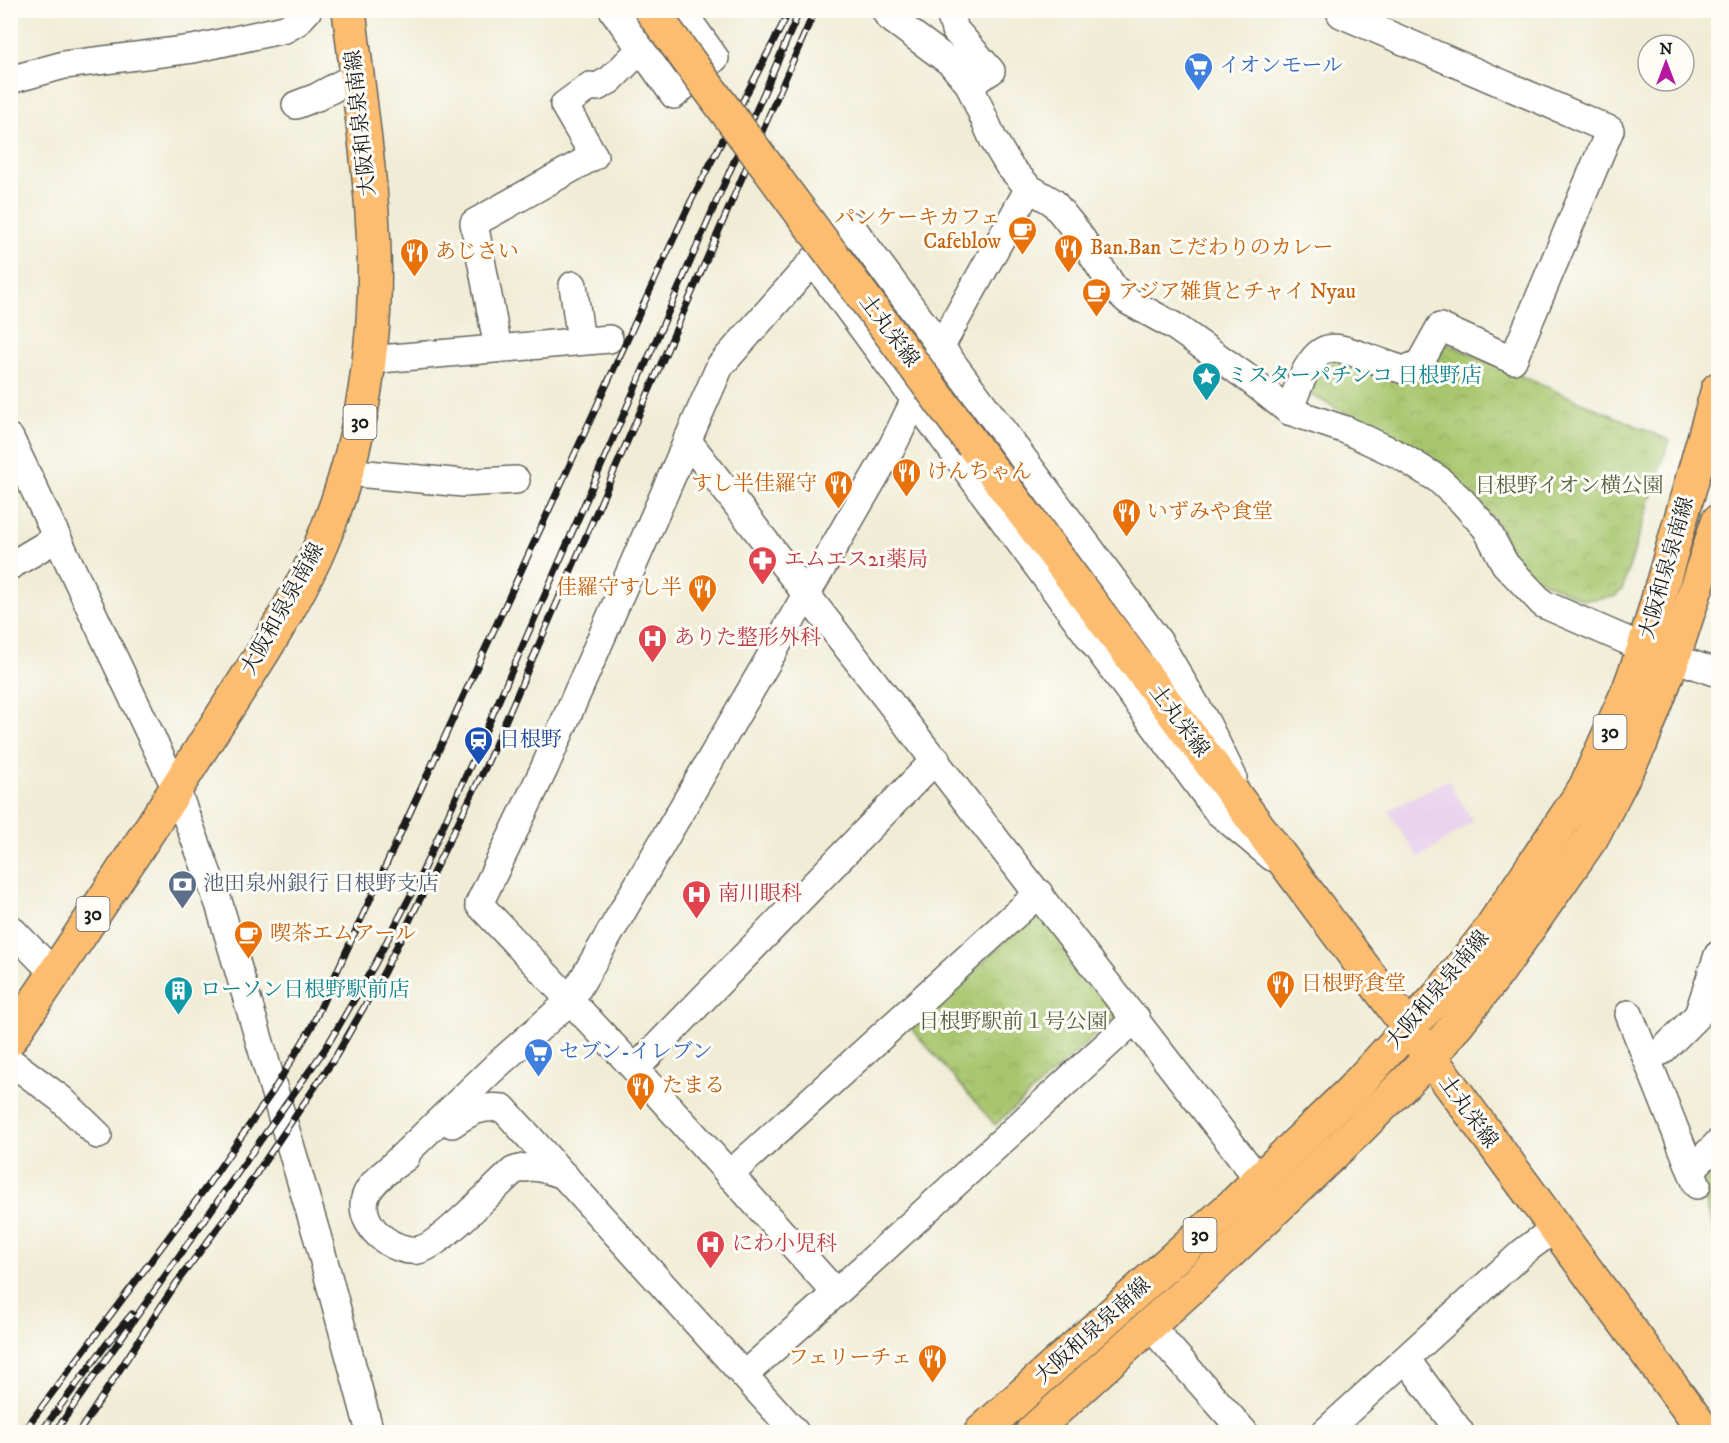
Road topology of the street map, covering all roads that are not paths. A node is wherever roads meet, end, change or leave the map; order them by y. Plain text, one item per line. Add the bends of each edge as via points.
1 (308, 10) edge
2 (349, 10) edge
3 (613, 10) edge
4 (651, 10) edge
5 (681, 10) edge
6 (885, 10) edge
7 (949, 10) edge
8 (1343, 10) edge
9 (640, 49) junction
10 (356, 76) junction
11 (10, 80) edge
12 (969, 84) junction
13 (296, 105) dead end
14 (1029, 188) junction
15 (813, 261) junction
16 (573, 285) dead end
17 (609, 339) dead end
18 (581, 341) junction
19 (498, 348) junction
20 (940, 348) junction
21 (369, 360) junction
22 (1719, 389) edge
23 (915, 400) junction
24 (1289, 411) junction
25 (687, 440) junction
26 (14, 454) edge
27 (346, 472) junction
28 (516, 480) dead end
29 (1719, 521) edge
30 (57, 538) junction
31 (10, 566) edge
32 (807, 593) junction
33 (1659, 653) junction
34 (1719, 674) edge
35 (936, 759) junction
36 (176, 789) junction
37 (1259, 829) junction
38 (1291, 872) junction
39 (1039, 893) junction
40 (10, 928) edge
41 (1719, 955) edge
42 (54, 973) junction
43 (571, 1000) junction
44 (1629, 1014) dead end
45 (1136, 1018) junction
46 (1408, 1027) junction
47 (10, 1039) edge
48 (1647, 1058) junction
49 (1429, 1059) junction
50 (10, 1061) edge
51 (635, 1069) junction
52 (484, 1106) junction
53 (98, 1135) dead end
54 (1719, 1143) edge
55 (391, 1167) junction
56 (513, 1170) junction
57 (729, 1175) junction
58 (565, 1176) junction
59 (1259, 1180) junction
60 (1554, 1229) junction
61 (836, 1293) junction
62 (1150, 1326) junction
63 (1406, 1359) junction
64 (745, 1374) junction
65 (370, 1432) edge
66 (795, 1432) edge
67 (981, 1432) edge
68 (1032, 1432) edge
69 (1244, 1432) edge
70 (1325, 1432) edge
71 (1460, 1432) edge
72 (1705, 1432) edge

1 - 11 street via 285,29 193,49 64,65
2 - 10 main road, 大阪和泉泉南線 / 30
3 - 9 street
4 - 37 main road, 土丸栄線, bridge
5 - 9 street via 715,58 674,95
6 - 12 street via 951,63
7 - 12 street via 955,30 991,71
8 - 24 street via 1341,14 1610,130 1513,360 1440,327 1420,363 1404,370 1351,349 1327,348 1314,357 1302,374
9 - 19 street via 610,80 590,86 564,105 594,156 474,223
10 - 13 street
10 - 21 main road, 大阪和泉泉南線 / 30 via 372,233
12 - 14 street via 993,139 1009,166
14 - 20 street
14 - 24 street via 1053,202 1113,287 1128,301 1174,326
15 - 20 street via 851,226
15 - 23 street
15 - 25 street via 720,366
16 - 18 street
17 - 18 street
18 - 19 street
19 - 21 street
20 - 23 street
20 - 37 street via 1159,642 1207,724
21 - 27 main road, 大阪和泉泉南線 / 30 via 359,427
22 - 33 main road, 大阪和泉泉南線 / 30
23 - 32 street
23 - 38 street via 1218,812
24 - 33 street via 1346,430 1438,479 1486,528 1505,564 1543,604
25 - 32 street
25 - 43 street via 544,769 479,904
26 - 30 street
27 - 28 street via 463,483
27 - 36 main road, 大阪和泉泉南線 / 30 via 316,556 298,591
29 - 33 main road, 大阪和泉泉南線 / 30
30 - 31 street
30 - 36 street
32 - 35 street
32 - 43 street
33 - 34 street
33 - 46 main road, 大阪和泉泉南線 / 30 via 1629,689 1585,788 1487,934 1441,993
33 - 49 main road, 大阪和泉泉南線 / 30 via 1641,743 1592,837 1498,972
35 - 39 street
35 - 51 street
36 - 42 main road, 大阪和泉泉南線 / 30
36 - 65 street via 219,904 318,1239
37 - 38 main road, 土丸栄線
38 - 46 main road, 土丸栄線
39 - 45 street
39 - 57 street
40 - 42 street
41 - 48 street via 1698,1015 1662,1051
42 - 47 main road, 大阪和泉泉南線 / 30
43 - 51 street
43 - 55 street
44 - 48 street
45 - 59 street
45 - 61 street
46 - 49 main road, 土丸栄線
46 - 59 main road, 大阪和泉泉南線 / 30 via 1352,1090
48 - 54 street via 1694,1178
49 - 60 main road, 土丸栄線
49 - 62 main road, 大阪和泉泉南線 / 30
50 - 53 street via 61,1099
51 - 57 street
52 - 55 street via 473,1109
52 - 56 street via 515,1142 518,1156
52 - 58 street via 503,1108
55 - 56 street via 372,1186 364,1203 370,1226 387,1242 420,1250 441,1238
56 - 58 street via 540,1166
57 - 61 street
58 - 64 street
59 - 67 main road, 大阪和泉泉南線 / 30
60 - 63 street
60 - 72 main road, 土丸栄線
61 - 64 street
62 - 68 main road, 大阪和泉泉南線 / 30
62 - 69 street
63 - 70 street
63 - 71 street
64 - 66 street

